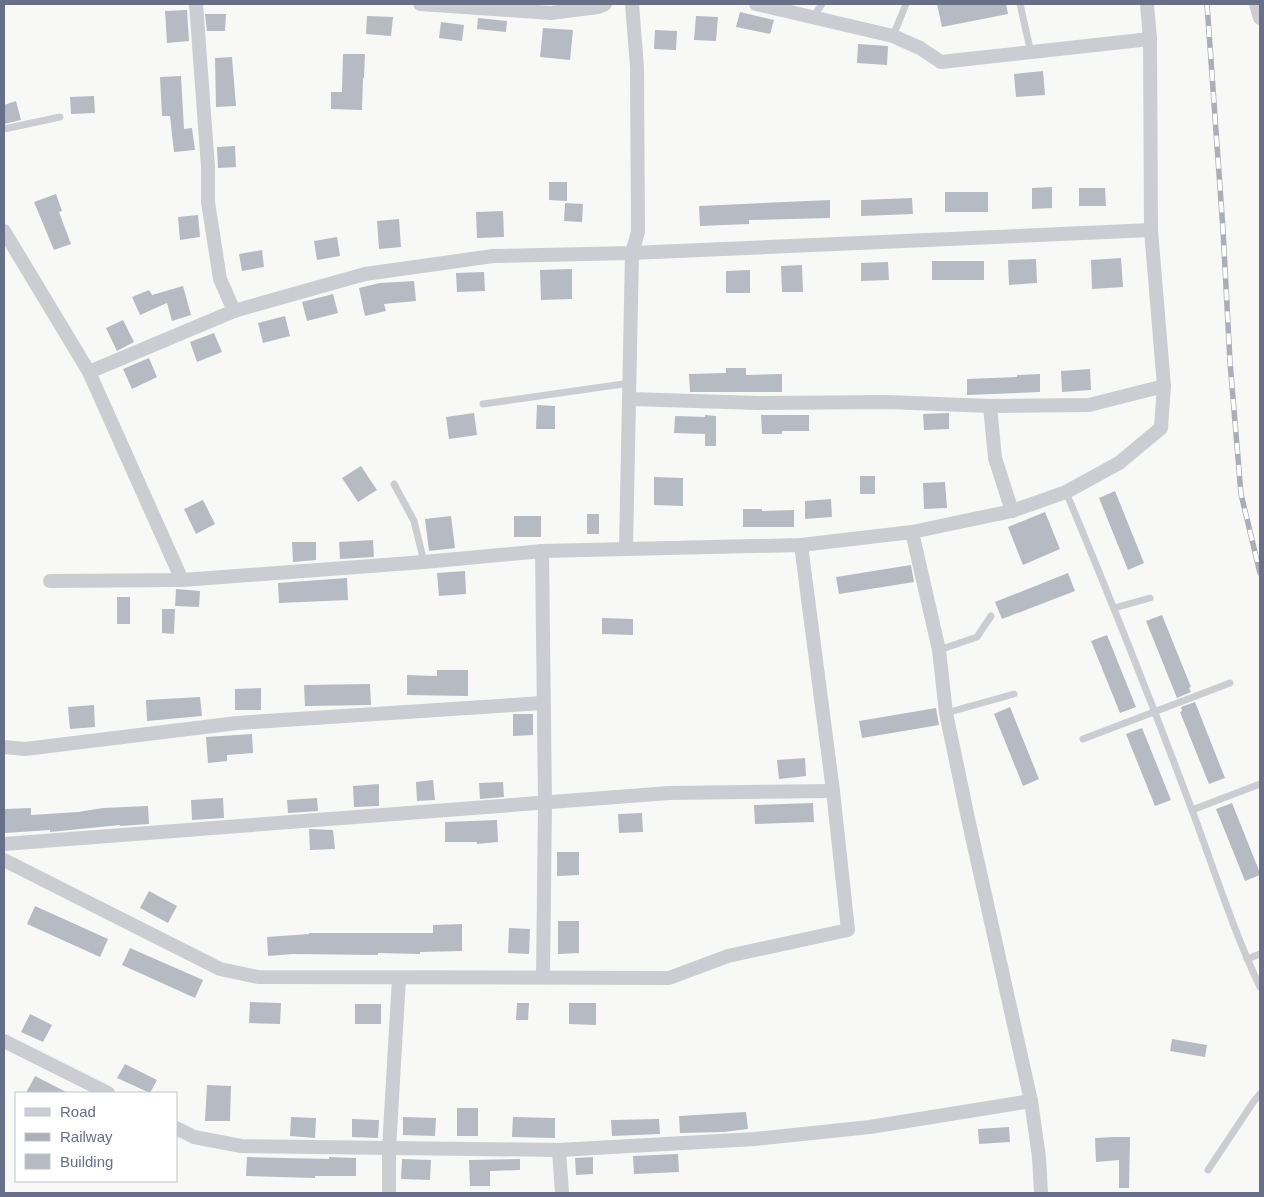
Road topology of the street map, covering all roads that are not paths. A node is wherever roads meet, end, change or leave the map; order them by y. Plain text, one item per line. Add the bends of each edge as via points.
1 (196, 4) edge
2 (420, 4) edge
3 (605, 4) edge
4 (632, 4) edge
5 (756, 4) edge
6 (822, 4) edge
7 (906, 4) edge
8 (1020, 4) edge
9 (1148, 4) edge
10 (1256, 4) edge
11 (814, 17) junction
12 (1260, 18) edge
13 (893, 36) junction
14 (1150, 40) junction
15 (1031, 53) junction
16 (60, 117) dead end
17 (4, 128) edge
18 (1150, 230) junction
19 (4, 231) edge
20 (632, 253) junction
21 (234, 311) junction
22 (89, 372) junction
23 (630, 383) junction
24 (1164, 386) junction
25 (630, 399) junction
26 (483, 404) dead end
27 (990, 406) junction
28 (394, 484) dead end
29 (1066, 492) junction
30 (1012, 511) junction
31 (912, 532) junction
32 (801, 545) junction
33 (626, 548) junction
34 (542, 551) junction
35 (424, 562) junction
36 (182, 580) junction
37 (50, 581) dead end
38 (1150, 598) dead end
39 (1114, 608) junction
40 (991, 616) dead end
41 (939, 650) junction
42 (1230, 683) dead end
43 (1014, 694) dead end
44 (543, 703) junction
45 (1154, 712) junction
46 (946, 713) junction
47 (1083, 739) dead end
48 (4, 747) edge
49 (1260, 784) edge
50 (833, 791) junction
51 (545, 802) junction
52 (1192, 810) junction
53 (4, 844) edge
54 (4, 860) edge
55 (1260, 954) edge
56 (1247, 959) junction
57 (543, 977) junction
58 (399, 978) junction
59 (1260, 987) edge
60 (4, 1041) edge
61 (106, 1092) edge
62 (1260, 1094) edge
63 (1031, 1101) junction
64 (178, 1129) edge
65 (389, 1149) junction
66 (559, 1150) junction
67 (1208, 1170) dead end
68 (389, 1193) edge
69 (562, 1193) edge
70 (1041, 1193) edge

1 - 21 street via 208,202 220,279
2 - 3 street via 551,13
4 - 20 street via 637,67 638,232
5 - 11 street
6 - 11 lane
7 - 13 lane
8 - 15 lane
9 - 14 street
10 - 12 street
11 - 13 street
13 - 15 street via 941,62
14 - 15 street
14 - 18 street
16 - 17 lane
18 - 20 street
18 - 24 street
19 - 22 street
20 - 21 street via 492,256 365,274
20 - 23 street
21 - 22 street
22 - 36 street
23 - 25 street
23 - 26 lane
24 - 27 street via 1089,405
24 - 29 street via 1161,428 1119,463
25 - 27 street
25 - 33 street
27 - 30 street via 995,458
28 - 35 lane via 414,521
29 - 30 street
29 - 39 lane
30 - 31 street
31 - 32 street
31 - 41 street
32 - 33 street
32 - 50 street
33 - 34 street
34 - 35 street
34 - 44 street
35 - 36 street
36 - 37 street
38 - 39 lane
39 - 45 lane
40 - 41 lane via 977,637
41 - 46 street
42 - 45 lane
43 - 46 lane
44 - 48 street via 237,723 25,748
44 - 51 street
45 - 47 lane
45 - 52 lane
46 - 63 street
49 - 52 lane
50 - 51 street via 669,793
50 - 57 street via 848,930 728,956 669,978
51 - 53 street
51 - 57 street
52 - 56 lane
54 - 58 street via 220,969 258,977
55 - 56 lane
56 - 59 lane
57 - 58 street
58 - 65 street
60 - 61 street
62 - 67 lane
63 - 66 street via 755,1140
63 - 70 street
64 - 65 street via 194,1137 241,1146
65 - 66 street
65 - 68 street
66 - 69 street

